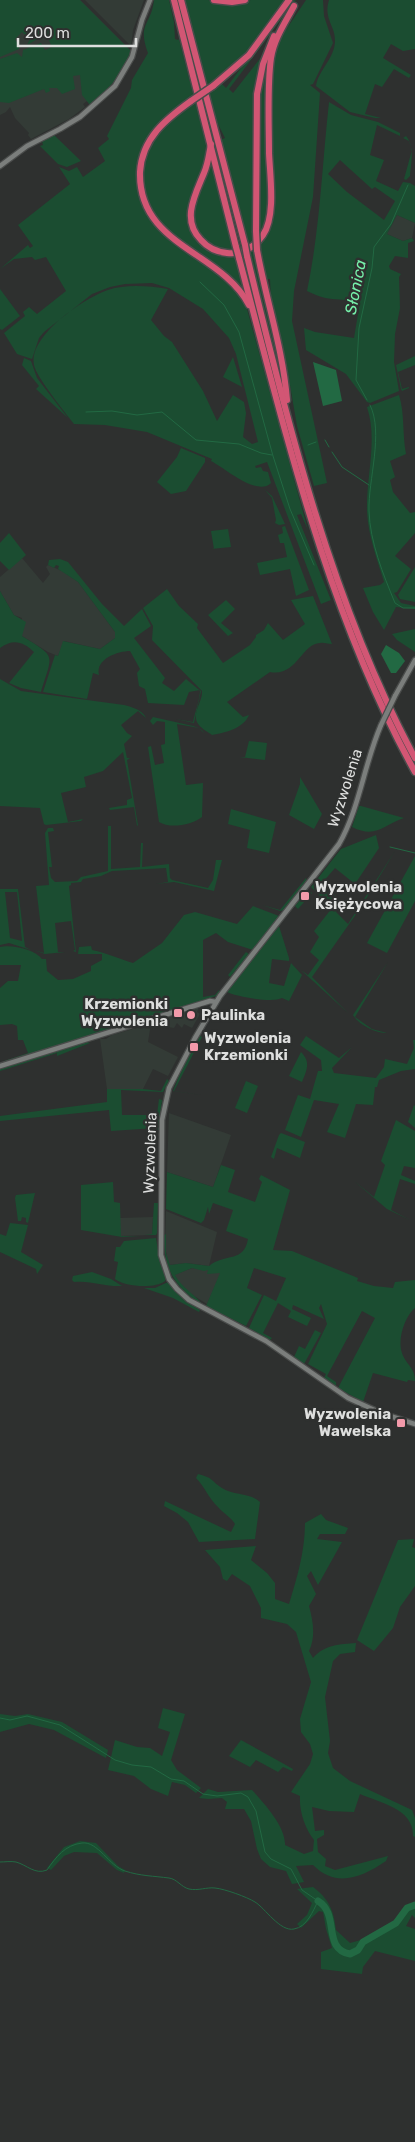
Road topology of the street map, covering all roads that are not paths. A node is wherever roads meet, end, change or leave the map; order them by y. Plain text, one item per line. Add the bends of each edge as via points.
1 (150, 0) edge
2 (174, 0) edge
3 (181, 0) edge
4 (214, 0) edge
5 (245, 0) edge
6 (290, 0) edge
7 (296, 3) edge
8 (210, 144) junction
9 (0, 166) edge
10 (254, 315) junction
11 (289, 419) junction
12 (415, 660) edge
13 (415, 758) edge
14 (415, 772) edge
15 (216, 1002) junction
16 (0, 1066) edge
17 (415, 1424) edge

1 - 9 street via 132,57 115,86 73,121 27,146
2 - 8 highway
3 - 11 highway, bridge
4 - 5 highway
6 - 10 highway, bridge via 250,56 155,132 147,143 141,165 141,188 149,212 163,230 234,283
7 - 8 highway via 275,42 270,64 269,220 259,240 244,251 228,253 213,250 194,230 190,218
7 - 11 highway, bridge via 267,49 257,94 257,250 284,371
8 - 10 highway, bridge
10 - 14 highway via 299,482 326,567 374,692
11 - 13 highway via 337,577 380,690
12 - 15 street, Wyzwolenia, bridge via 381,726 351,819 339,844
15 - 16 street via 184,1008
15 - 17 street, Wyzwolenia via 176,1074 164,1104 160,1236 167,1274 189,1300 266,1341 342,1394

